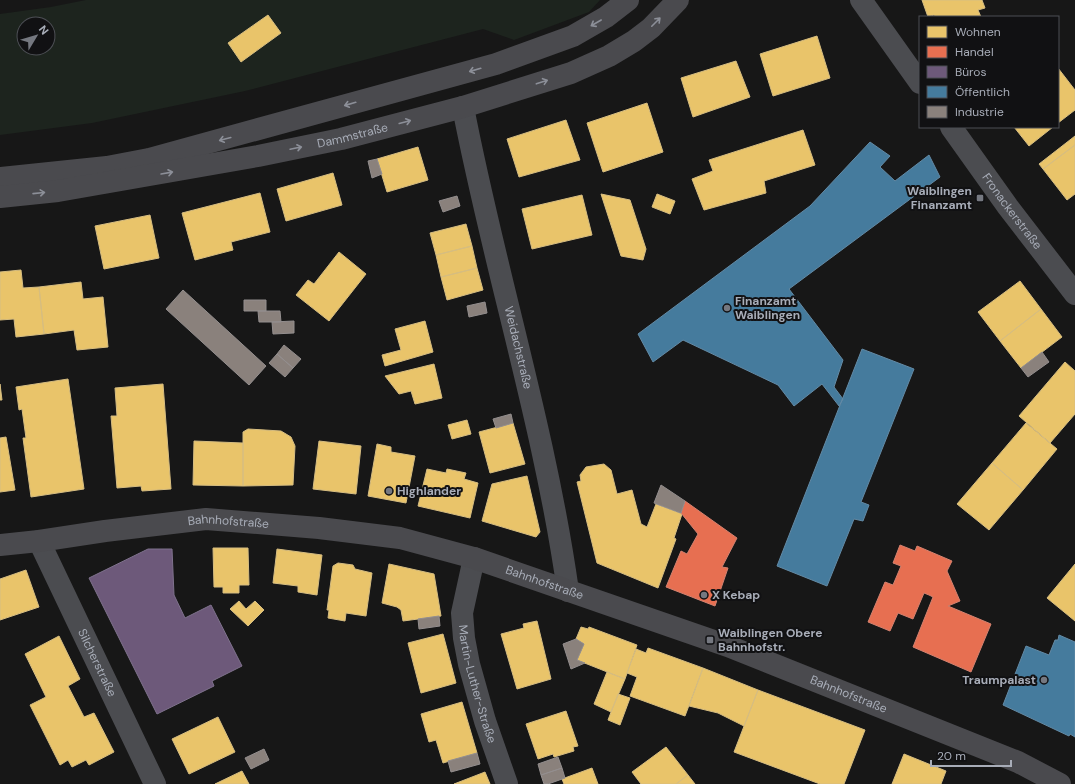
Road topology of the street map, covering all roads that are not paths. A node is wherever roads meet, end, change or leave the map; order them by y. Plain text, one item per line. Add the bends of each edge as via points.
1 (628, 0) edge
2 (678, 0) edge
3 (861, 0) edge
4 (919, 82) edge
5 (463, 107) junction
6 (953, 128) edge
7 (0, 178) edge
8 (0, 197) edge
9 (1075, 294) edge
10 (39, 542) junction
11 (0, 545) edge
12 (474, 558) junction
13 (568, 591) junction
14 (156, 784) edge
15 (507, 784) edge
16 (1060, 784) edge

1 -> 7 street via 606,17 573,36 496,64 149,159
5 -> 2 street, Dammstraße via 571,73 609,56 651,28
3 - 4 street
8 -> 5 street, Dammstraße via 58,191 258,156 341,139
5 - 13 street, Weidachstraße via 544,457
6 - 9 street, Fronackerstraße via 1008,207
10 - 11 street, Bahnhofstraße
10 - 12 street, Bahnhofstraße via 206,519 319,528 400,538
10 - 14 street, Silcherstraße
12 - 13 street, Bahnhofstraße
12 - 15 street, Martin-Luther-Straße via 462,613 464,638 485,721
13 - 16 street, Bahnhofstraße via 750,655 1018,762

